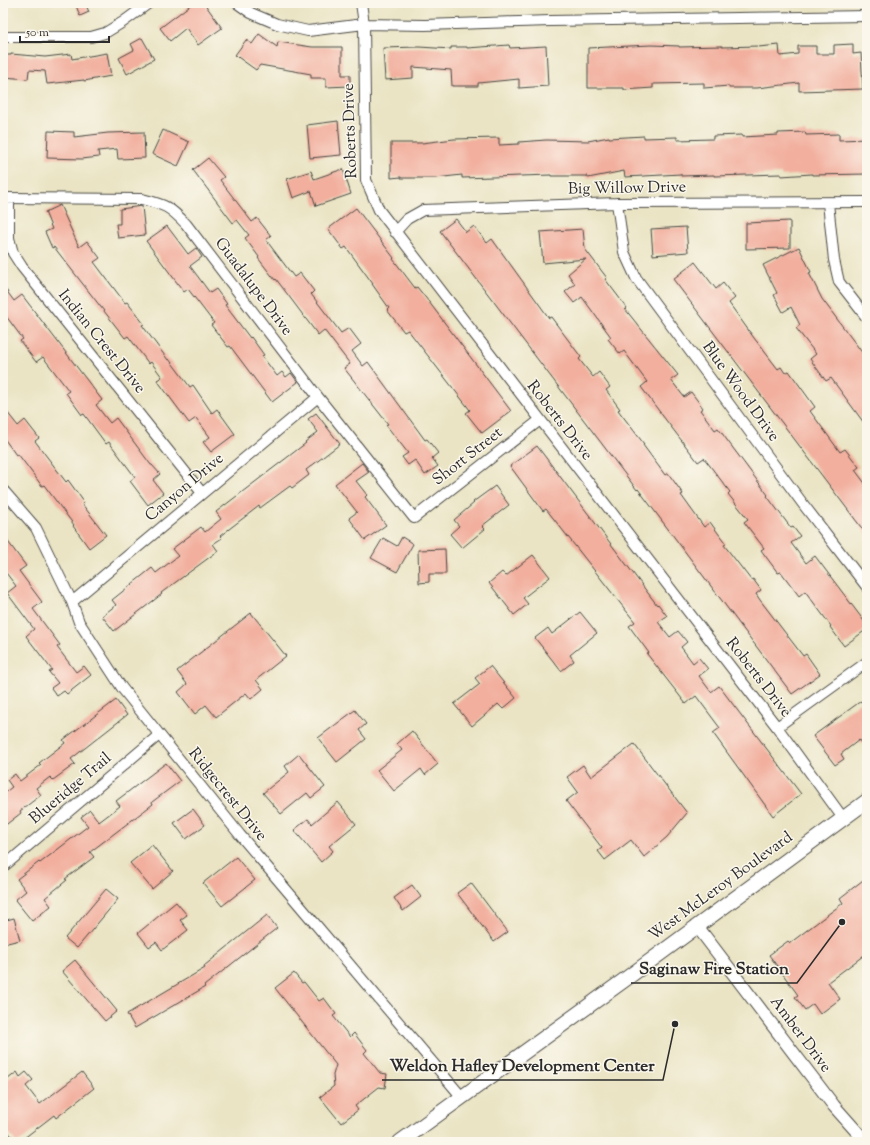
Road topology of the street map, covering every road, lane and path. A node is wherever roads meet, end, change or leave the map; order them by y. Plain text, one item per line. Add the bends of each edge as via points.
1 (149, 3) edge
2 (237, 3) edge
3 (361, 3) edge
4 (867, 16) edge
5 (364, 24) junction
6 (3, 37) edge
7 (6, 198) edge
8 (867, 202) edge
9 (617, 203) junction
10 (828, 203) junction
11 (395, 232) junction
12 (867, 318) edge
13 (318, 397) junction
14 (540, 420) junction
15 (3, 490) edge
16 (202, 493) junction
17 (414, 518) joint
18 (867, 587) edge
19 (72, 602) junction
20 (867, 662) edge
21 (777, 727) junction
22 (159, 734) junction
23 (867, 801) edge
24 (843, 818) junction
25 (3, 867) edge
26 (697, 926) junction
27 (461, 1096) junction
28 (400, 1142) edge
29 (866, 1142) edge

1 - 6 street via 106,33 91,37
2 - 5 street via 251,13 276,24 308,31
3 - 5 street, Roberts Drive
4 - 5 street
5 - 11 street, Roberts Drive via 366,180 379,210
7 - 13 street, Guadalupe Drive via 142,199 174,210
7 - 16 street, Indian Crest Drive via 9,238 13,253 22,267
8 - 10 street, Big Willow Drive
9 - 10 street, Big Willow Drive
9 - 11 street, Big Willow Drive via 424,210 407,219
9 - 18 street, Blue Wood Drive via 624,252 636,278
10 - 12 street via 839,282
11 - 14 street, Roberts Drive
13 - 16 street, Canyon Drive
13 - 17 street, Guadalupe Drive
14 - 17 street, Short Street
14 - 21 street, Roberts Drive
15 - 19 street, Ridgecrest Drive via 36,528
16 - 19 street, Canyon Drive
19 - 22 street, Ridgecrest Drive via 79,622 122,688
20 - 21 street
21 - 24 street, Roberts Drive
22 - 25 street, Blueridge Trail
22 - 27 street, Ridgecrest Drive via 240,835
23 - 24 main road, West McLeroy Boulevard
24 - 26 main road, West McLeroy Boulevard
26 - 27 main road, West McLeroy Boulevard
26 - 29 street, Amber Drive via 834,1106
27 - 28 main road, West McLeroy Boulevard

